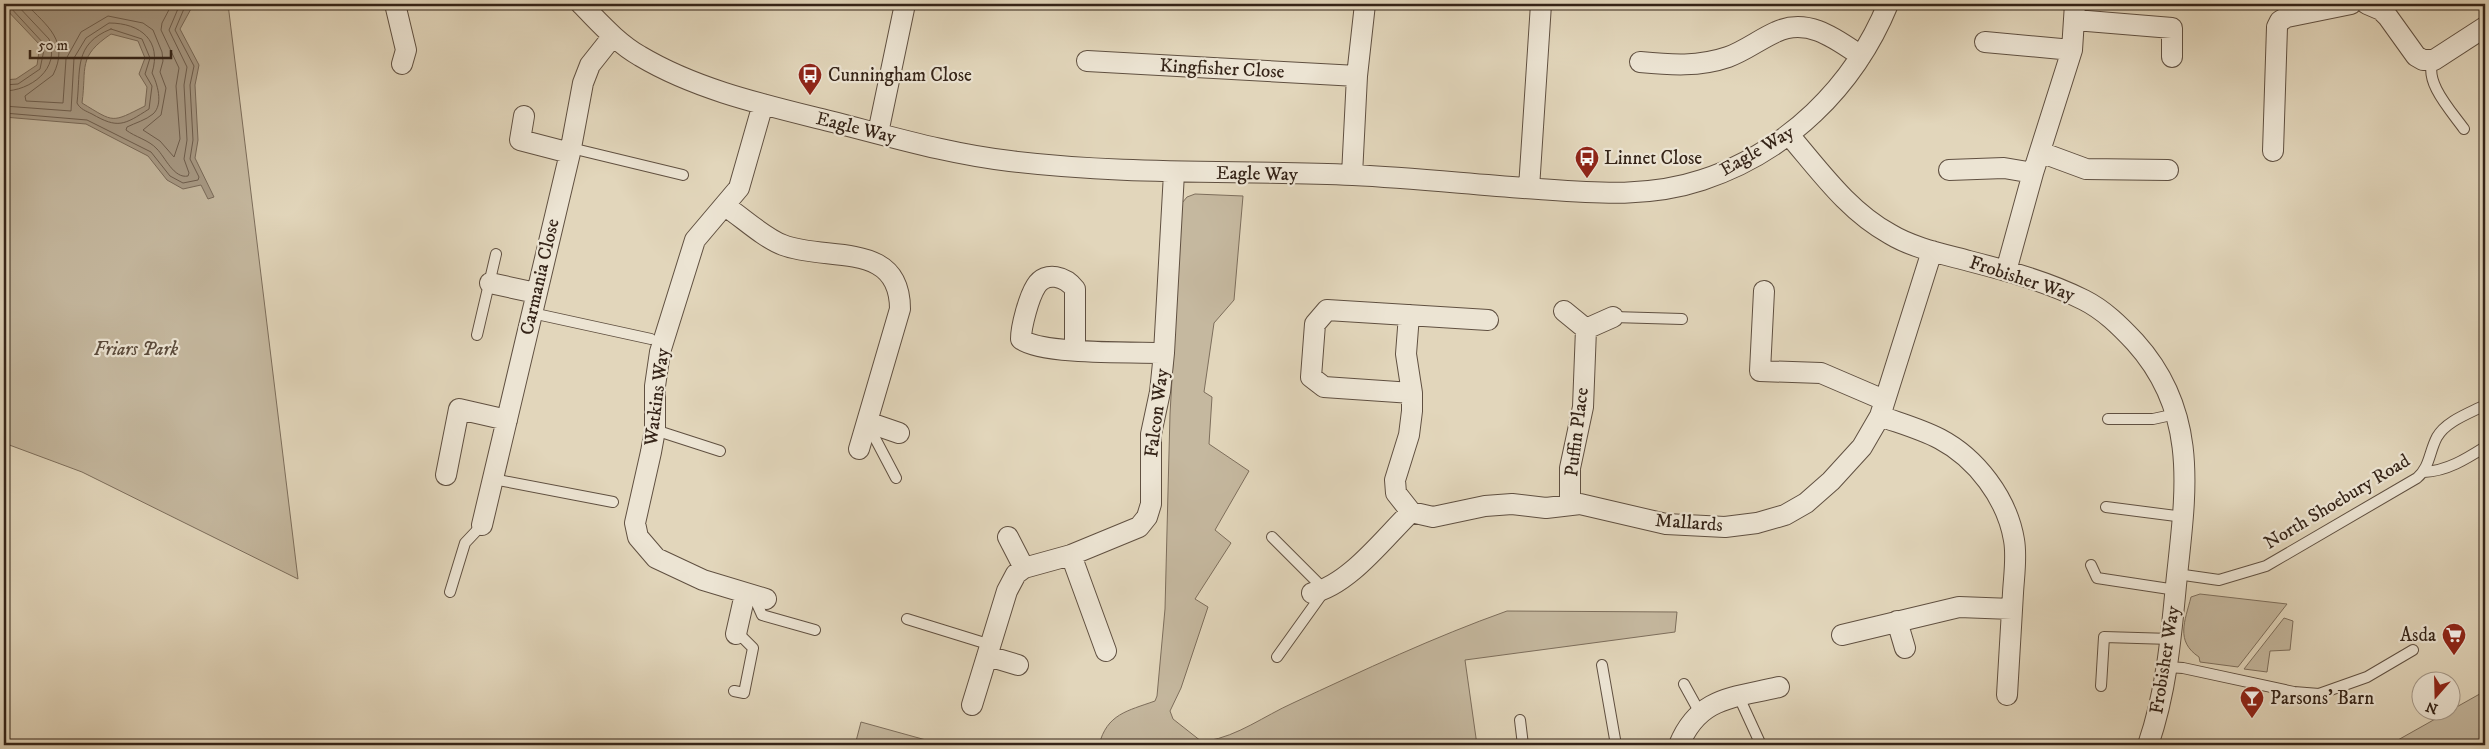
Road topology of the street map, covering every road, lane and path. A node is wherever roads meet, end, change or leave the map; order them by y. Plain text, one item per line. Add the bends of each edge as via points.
1 (394, 4) edge
2 (581, 4) edge
3 (905, 4) edge
4 (1365, 4) edge
5 (1541, 4) edge
6 (1888, 4) edge
7 (2351, 4) edge
8 (2367, 4) edge
9 (2075, 12) edge
10 (2485, 27) edge
11 (613, 36) junction
12 (1985, 42) dead end
13 (2072, 50) junction
14 (1861, 56) junction
15 (2172, 57) dead end
16 (2434, 60) junction
17 (1087, 61) dead end
18 (1640, 62) dead end
19 (402, 64) dead end
20 (1357, 76) junction
21 (763, 104) junction
22 (524, 116) dead end
23 (2464, 129) dead end
24 (878, 133) junction
25 (1789, 135) junction
26 (570, 151) junction
27 (2040, 152) junction
28 (2273, 152) dead end
29 (1950, 170) dead end
30 (2168, 170) dead end
31 (1174, 173) junction
32 (2033, 173) junction
33 (683, 174) dead end
34 (1352, 175) junction
35 (1529, 188) junction
36 (725, 206) junction
37 (1932, 251) junction
38 (496, 254) dead end
39 (2006, 271) junction
40 (490, 284) junction
41 (1764, 291) dead end
42 (536, 293) junction
43 (1564, 311) dead end
44 (532, 313) junction
45 (1409, 315) junction
46 (1613, 317) joint
47 (1682, 319) dead end
48 (1488, 320) dead end
49 (1586, 329) junction
50 (477, 334) dead end
51 (650, 339) dead end
52 (1075, 350) dead end
53 (1164, 353) junction
54 (1412, 393) junction
55 (2485, 405) edge
56 (1882, 408) junction
57 (2176, 414) junction
58 (2108, 419) dead end
59 (507, 420) junction
60 (867, 422) junction
61 (655, 430) junction
62 (899, 432) dead end
63 (2485, 447) edge
64 (859, 448) dead end
65 (720, 452) dead end
66 (2424, 472) junction
67 (446, 475) dead end
68 (896, 478) dead end
69 (493, 479) junction
70 (613, 502) dead end
71 (1570, 504) junction
72 (2106, 507) dead end
73 (1411, 512) junction
74 (2184, 517) junction
75 (482, 525) joint
76 (1008, 537) dead end
77 (1272, 537) dead end
78 (1071, 555) junction
79 (2091, 565) dead end
80 (1024, 568) junction
81 (2176, 582) junction
82 (1318, 591) junction
83 (450, 592) dead end
84 (755, 596) junction
85 (2012, 609) junction
86 (907, 619) dead end
87 (1897, 621) junction
88 (814, 630) dead end
89 (736, 632) joint
90 (1842, 635) dead end
91 (2171, 639) junction
92 (1905, 648) dead end
93 (2413, 650) dead end
94 (989, 651) junction
95 (1106, 651) dead end
96 (1277, 657) dead end
97 (1018, 665) dead end
98 (1602, 665) dead end
99 (2167, 667) junction
100 (1684, 684) dead end
101 (2101, 686) dead end
102 (1779, 687) dead end
103 (734, 691) dead end
104 (2007, 695) dead end
105 (1739, 697) junction
106 (972, 705) dead end
107 (1700, 713) junction
108 (1520, 720) dead end
109 (1523, 745) edge
110 (1616, 745) edge
111 (1680, 745) edge
112 (1761, 745) edge
113 (2148, 745) edge

1 - 19 street via 406,50
2 - 11 street, Eagle Way
3 - 24 street
4 - 20 street
5 - 35 street
6 - 14 street, Eagle Way via 1878,29
7 - 28 street via 2280,21 2277,27
8 - 16 street via 2388,17 2416,56
9 - 13 street
9 - 15 street via 2172,28
10 - 16 street
11 - 21 street, Eagle Way via 639,56 693,82
11 - 26 street, Carmania Close via 590,65 583,83
12 - 13 street
13 - 27 street
14 - 18 street via 1819,30 1798,28 1778,31 1730,56 1712,61 1676,66
14 - 25 street, Eagle Way via 1826,102
16 - 23 lane via 2430,74 2433,83
17 - 20 street, Kingfisher Close
20 - 34 street
21 - 24 street, Eagle Way
21 - 36 street, Watkins Way via 739,188
22 - 26 street via 520,140
24 - 31 street, Eagle Way via 952,152 1008,161 1081,169
25 - 35 street, Eagle Way via 1724,172 1681,186 1610,194
25 - 37 street, Frobisher Way via 1853,209 1890,235
26 - 33 lane
26 - 42 street, Carmania Close
27 - 30 street via 2086,169
27 - 32 street
29 - 32 street via 2004,168
31 - 34 street, Eagle Way
31 - 53 street, Falcon Way
32 - 39 street
34 - 35 street, Eagle Way
36 - 60 street via 780,244 855,256 882,267 892,275 900,295 900,309
36 - 61 street, Watkins Way via 696,240 660,352 655,386
37 - 39 street, Frobisher Way
37 - 56 street, Mallards
38 - 40 lane
39 - 57 street, Frobisher Way via 2054,287 2102,310 2144,352 2172,400
40 - 42 street
40 - 50 lane
41 - 56 street via 1760,371 1821,373
42 - 44 street, Carmania Close
43 - 49 street
44 - 51 lane
44 - 59 street, Carmania Close
45 - 48 street
45 - 54 street via 1406,354
45 - 54 street via 1327,310 1315,324 1311,377 1324,387
46 - 47 lane
46 - 49 street
49 - 71 street, Puffin Place via 1583,407 1570,468
52 - 53 street
53 - 78 street, Falcon Way via 1151,434 1147,517 1139,527
54 - 73 street via 1409,435 1394,480 1396,494
55 - 66 lane, North Shoebury Road via 2442,431
56 - 71 street, Mallards via 1862,447 1831,482 1792,511 1757,523 1725,527 1666,524 1598,507
56 - 85 street via 1939,438 1968,458 1989,482 2002,504 2014,538
57 - 58 lane via 2152,419
57 - 74 street, Frobisher Way via 2185,459
59 - 67 street via 459,409
59 - 69 street, Carmania Close
60 - 62 street
60 - 64 street
60 - 68 lane
61 - 65 lane
61 - 84 street, Watkins Way via 637,507 635,523 638,537 656,558 703,580
63 - 66 lane via 2437,472
66 - 81 lane, North Shoebury Road via 2266,566 2219,580
69 - 70 lane
69 - 75 street, Carmania Close
71 - 73 street, Mallards via 1546,508 1512,504 1485,506 1433,517
72 - 74 lane
73 - 82 street via 1343,579
74 - 81 street, Frobisher Way
75 - 83 lane via 465,544
76 - 80 street
77 - 82 lane
78 - 80 street, Falcon Way
78 - 95 street
79 - 81 lane, North Shoebury Road via 2097,578
80 - 94 street via 1016,574 1007,591
81 - 91 street, Frobisher Way
82 - 96 lane
84 - 88 lane via 762,614
84 - 89 street
85 - 87 street via 1959,607
85 - 104 street
86 - 94 lane
87 - 90 street
87 - 92 street
89 - 103 lane via 753,648 744,693
91 - 99 street, Frobisher Way
91 - 101 lane via 2104,637
93 - 99 lane via 2367,676 2318,694
94 - 97 street
94 - 106 street
98 - 110 lane
99 - 113 street, Frobisher Way
100 - 107 lane
102 - 105 street
105 - 107 street via 1722,701
105 - 112 lane
107 - 111 street via 1690,722
108 - 109 lane

